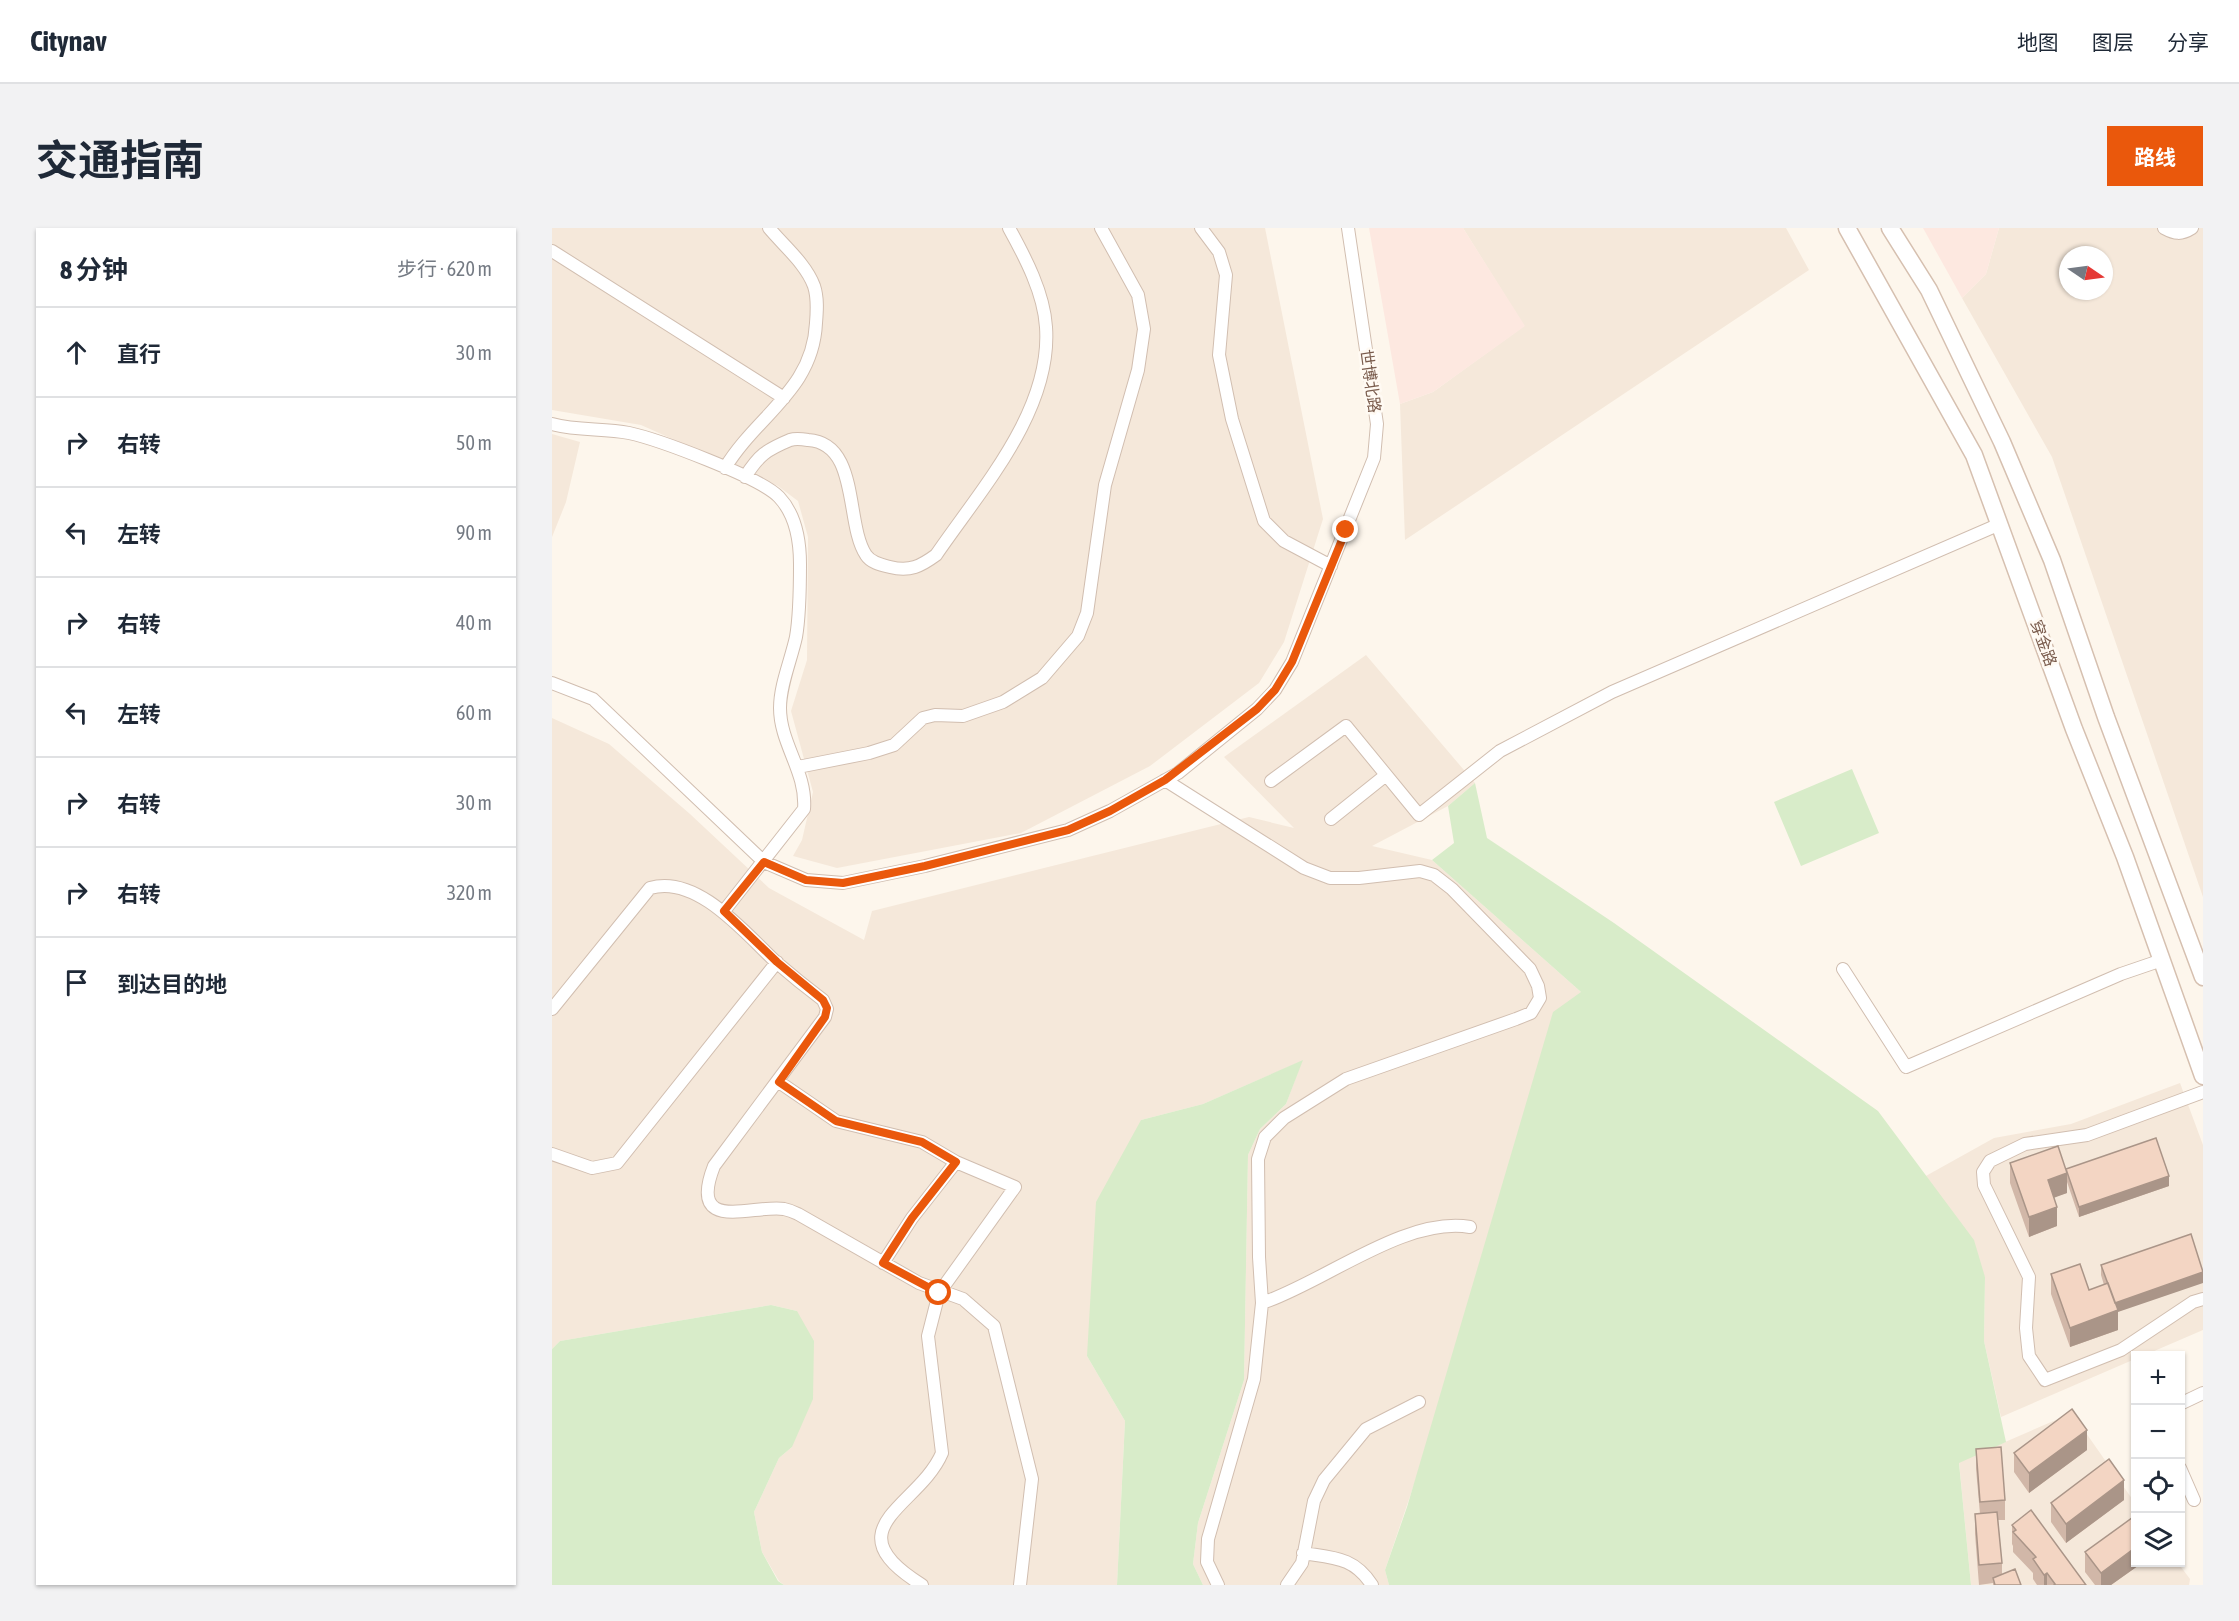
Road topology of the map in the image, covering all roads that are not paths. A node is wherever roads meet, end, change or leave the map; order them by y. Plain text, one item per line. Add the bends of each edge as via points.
1 (769, 228) edge
2 (1009, 228) edge
3 (1101, 228) edge
4 (1201, 228) edge
5 (1348, 228) edge
6 (1847, 228) edge
7 (1890, 228) edge
8 (2164, 228) edge
9 (2192, 228) edge
10 (552, 251) edge
11 (784, 398) junction
12 (552, 424) edge
13 (725, 468) junction
14 (745, 477) junction
15 (2000, 524) junction
16 (1331, 566) junction
17 (552, 683) edge
18 (798, 767) junction
19 (1386, 775) junction
20 (1165, 780) junction
21 (1271, 782) dead end
22 (1331, 819) dead end
23 (764, 862) junction
24 (724, 911) junction
25 (2162, 960) junction
26 (777, 962) junction
27 (1844, 969) dead end
28 (2203, 977) edge
29 (552, 1010) edge
30 (2203, 1076) edge
31 (779, 1082) junction
32 (2203, 1092) edge
33 (552, 1154) edge
34 (956, 1162) junction
35 (1470, 1227) dead end
36 (883, 1263) junction
37 (939, 1293) junction
38 (2203, 1299) edge
39 (1262, 1304) junction
40 (2203, 1393) edge
41 (1419, 1402) dead end
42 (2185, 1402) edge
43 (2185, 1478) edge
44 (2194, 1500) dead end
45 (1303, 1553) junction
46 (922, 1585) edge
47 (1020, 1585) edge
48 (1218, 1585) edge
49 (1287, 1585) edge
50 (1372, 1585) edge

1 - 11 street via 814,286 817,307 810,363
2 - 14 street via 1040,296 1046,326 1044,363 1034,401 1020,431 936,555 919,568 900,569 880,565 867,557 860,542 844,468 829,448 815,440 794,439 776,446 758,456
3 - 18 street via 1138,296 1144,329 1138,370 1105,484 1087,613 1078,636 1042,678 1003,702 963,716 923,718 894,745
4 - 16 street via 1219,252 1226,275 1219,355 1232,419 1264,521 1284,541
5 - 16 street, 世博北路 via 1377,424 1374,458
6 - 15 main road, 穿金路 via 1974,455
7 - 28 main road, 穿金路 via 1929,290 2002,442 2052,560
8 - 9 street via 2183,234
10 - 11 street
11 - 13 street via 739,444
12 - 13 street via 628,433
13 - 14 street
14 - 18 street via 778,495 798,531 796,634 780,708
15 - 19 street via 1612,692 1500,751 1419,815
15 - 25 main road, 穿金路
16 - 20 street, 世博北路 via 1292,662 1275,690 1257,709
17 - 23 street via 593,699
18 - 23 street via 805,793 804,809
19 - 21 street via 1346,726
19 - 22 street
20 - 23 street, 世博北路 via 1068,830 843,883 806,880
20 - 39 street via 1304,868 1330,878 1420,871 1434,875 1530,969 1540,998 1531,1012 1516,1019 1346,1079 1284,1118 1265,1137 1258,1159
23 - 24 street
24 - 26 street
24 - 29 street via 679,887 664,884 650,888
25 - 27 street via 1906,1066
25 - 30 main road, 穿金路
26 - 31 street via 823,1000 827,1008 825,1017
26 - 33 street via 617,1163 592,1168
31 - 34 street via 836,1121 922,1142
31 - 36 street via 714,1166 708,1182 710,1199 716,1207 739,1214 784,1209
32 - 38 street via 2087,1136 2025,1144 1990,1161 1983,1172 1984,1185 2029,1277 2029,1356 2045,1380 2121,1350
34 - 36 street
34 - 37 street via 1016,1187
35 - 39 street via 1455,1225 1407,1236
36 - 37 street
37 - 46 street via 928,1336 942,1453 937,1465 894,1509 882,1541 885,1556
37 - 47 street via 963,1299 982,1313 994,1326 1000,1341 1032,1479
39 - 48 street via 1254,1379 1208,1539 1207,1562
40 - 42 street
41 - 45 street via 1366,1429 1355,1439 1324,1480 1314,1501
43 - 44 street
45 - 49 street via 1302,1563
45 - 50 street via 1348,1560

